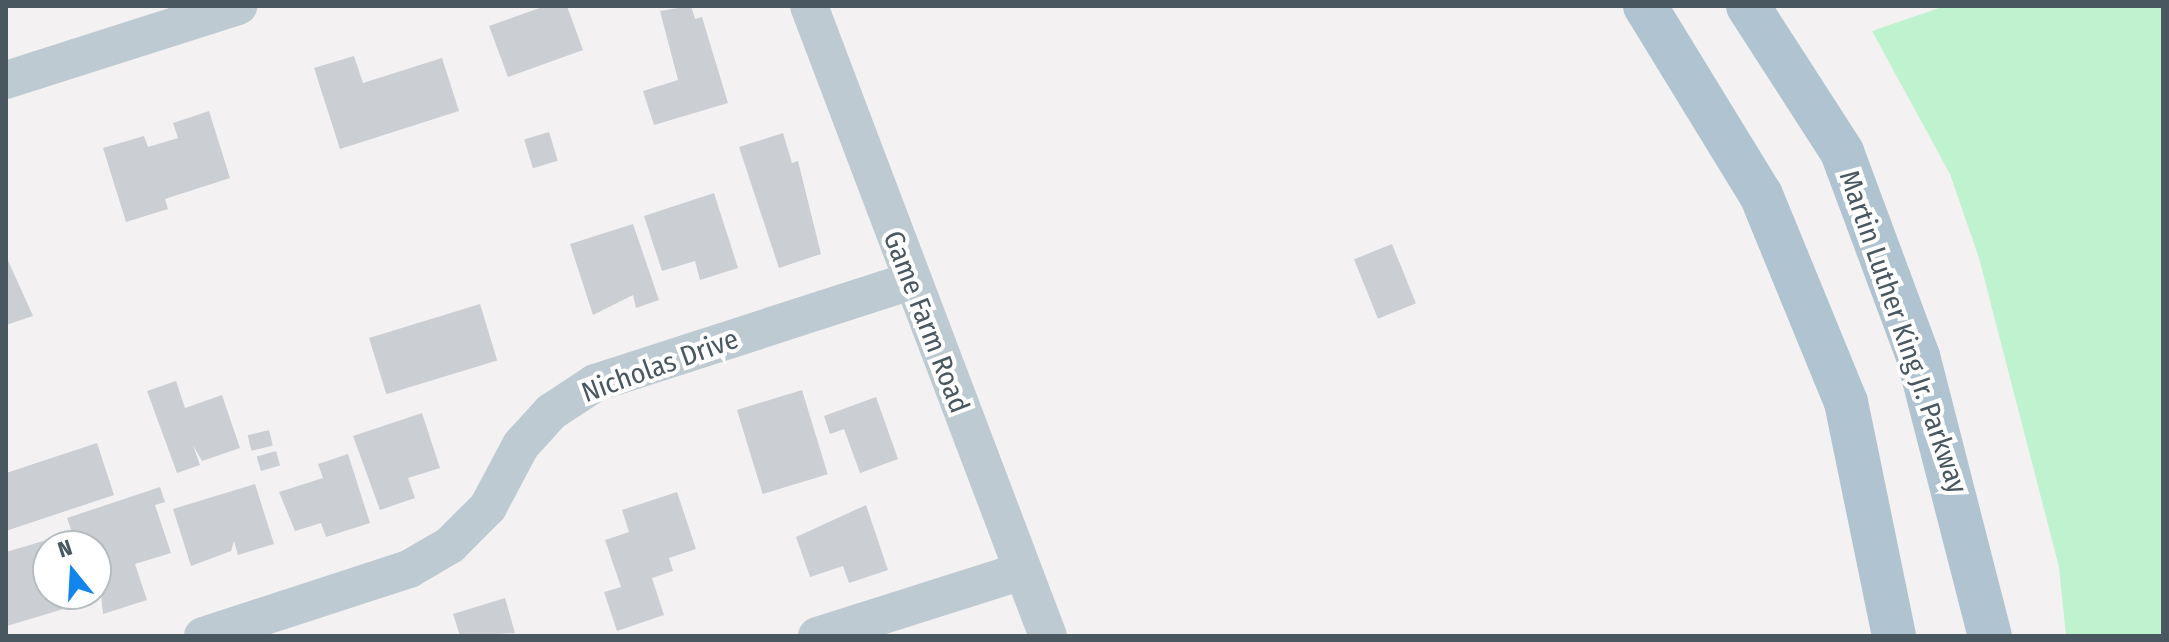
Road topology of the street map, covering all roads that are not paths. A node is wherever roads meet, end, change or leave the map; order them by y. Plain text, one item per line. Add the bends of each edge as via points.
1 (238, 6) edge
2 (809, 6) edge
3 (1645, 6) edge
4 (1748, 6) edge
5 (6, 80) edge
6 (910, 281) junction
7 (1022, 571) junction
8 (203, 636) edge
9 (817, 636) edge
10 (1048, 636) edge
11 (1894, 636) edge
12 (1990, 636) edge

1 - 5 street
2 - 6 street, Game Farm Road
3 - 11 main road via 1761,195 1846,402
4 - 12 main road, Martin Luther King Jr. Parkway via 1842,152 1918,356
6 - 7 street, Game Farm Road
6 - 8 street, Nicholas Drive via 595,383 551,412 521,445 488,507 450,545 409,569
7 - 9 street
7 - 10 street, Game Farm Road

